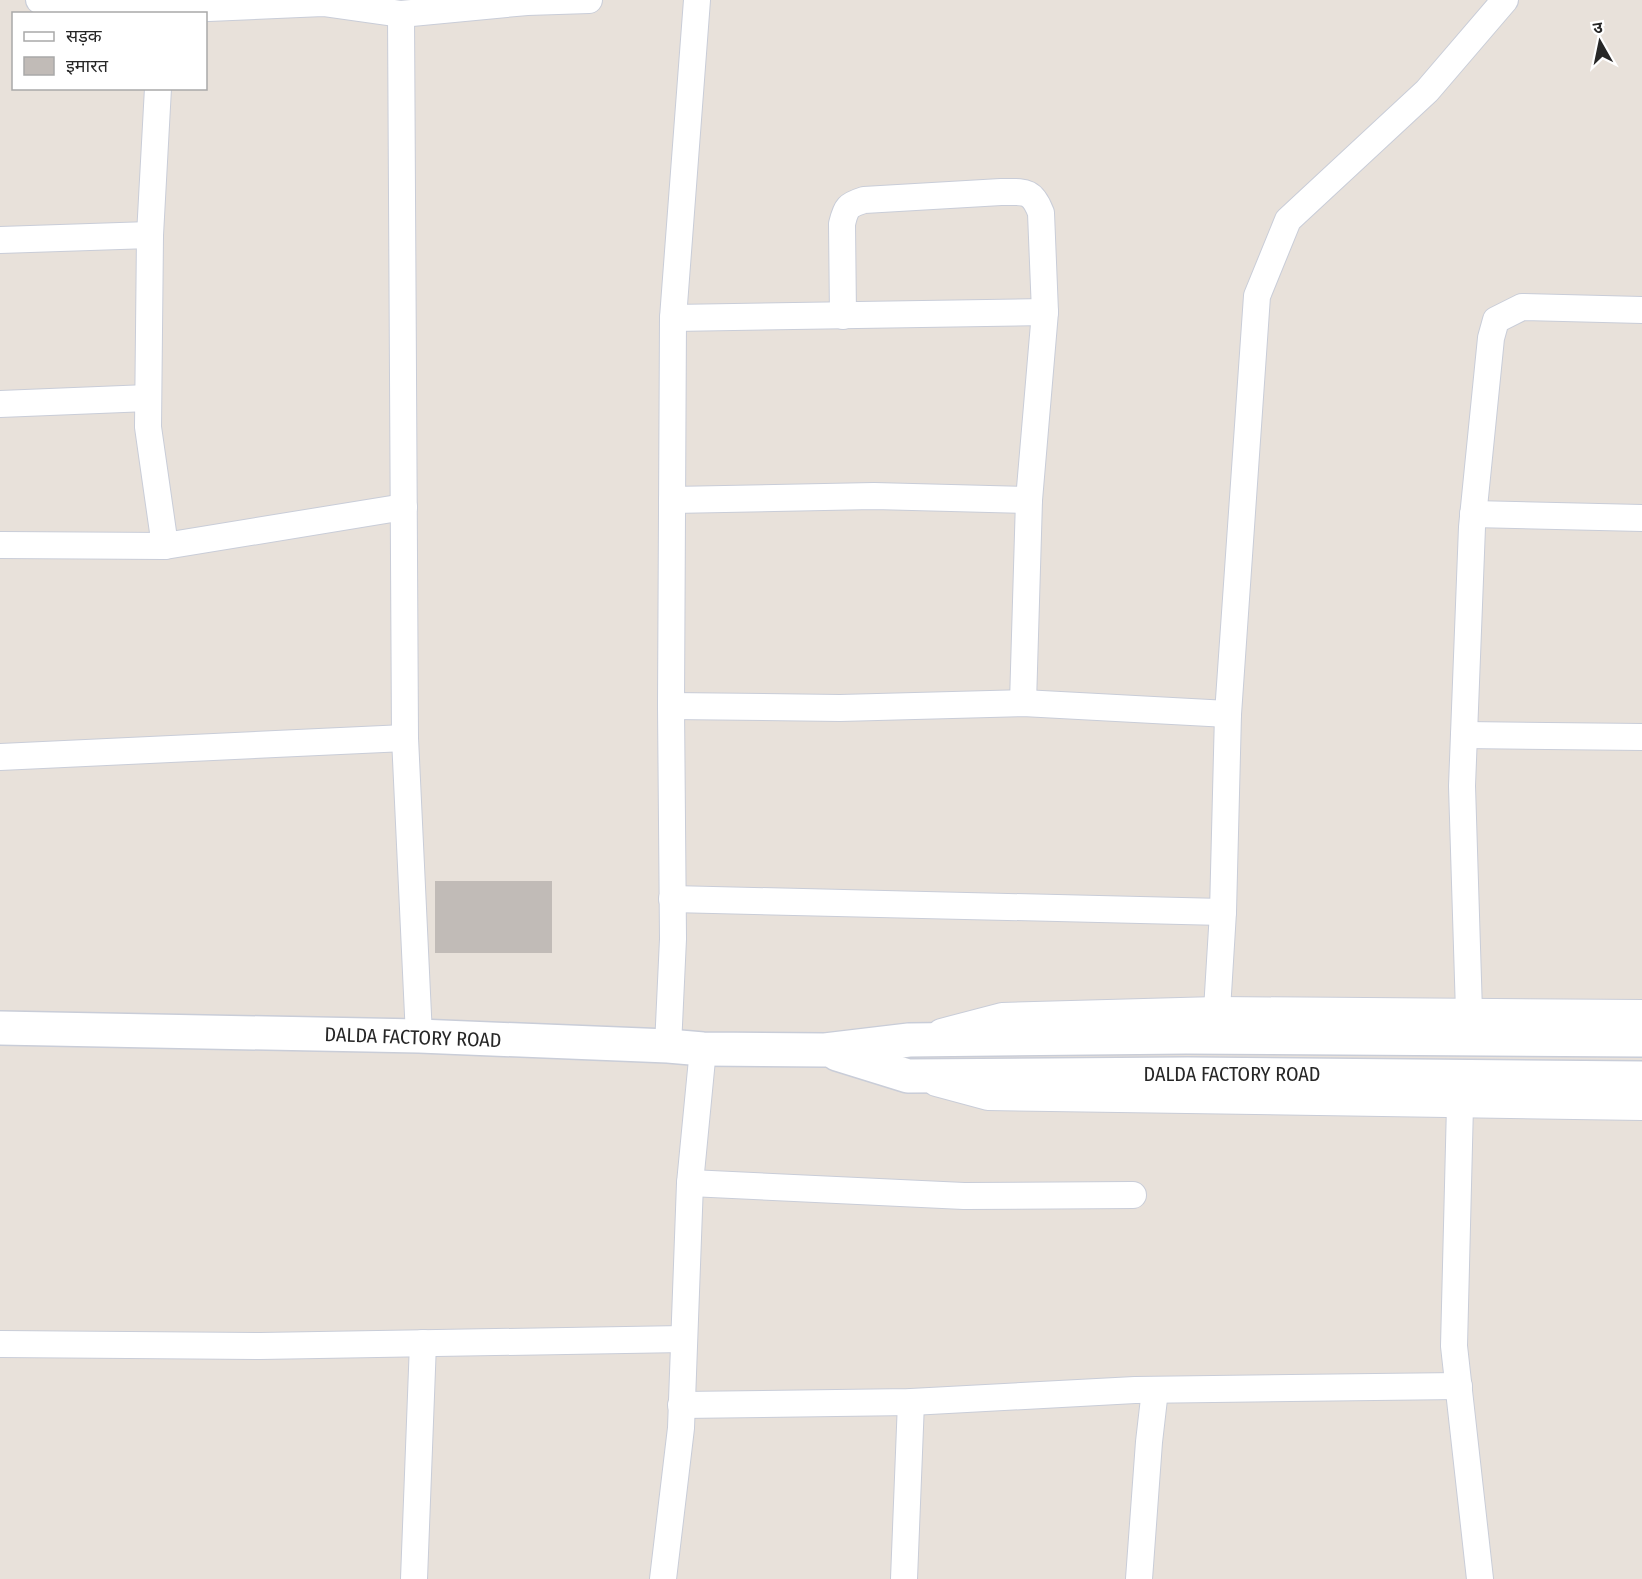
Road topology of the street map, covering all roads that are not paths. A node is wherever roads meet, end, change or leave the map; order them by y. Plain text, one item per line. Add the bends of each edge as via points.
1 (39, 0) edge
2 (589, 0) edge
3 (697, 0) edge
4 (1505, 0) edge
5 (323, 1) edge
6 (527, 1) edge
7 (162, 8) edge
8 (401, 14) junction
9 (158, 90) edge
10 (150, 235) junction
11 (0, 240) edge
12 (1642, 310) edge
13 (1045, 312) junction
14 (843, 316) junction
15 (673, 318) junction
16 (148, 398) junction
17 (0, 404) edge
18 (672, 500) junction
19 (1029, 500) junction
20 (404, 507) junction
21 (1473, 514) junction
22 (1642, 518) edge
23 (0, 545) edge
24 (165, 546) junction
25 (1023, 703) junction
26 (671, 706) junction
27 (1228, 714) junction
28 (1464, 735) junction
29 (1642, 737) edge
30 (405, 738) junction
31 (0, 757) edge
32 (672, 899) junction
33 (1223, 912) junction
34 (1217, 1010) junction
35 (1469, 1012) junction
36 (1642, 1013) edge
37 (0, 1028) edge
38 (419, 1036) junction
39 (909, 1040) junction
40 (1642, 1040) edge
41 (668, 1046) junction
42 (703, 1049) junction
43 (825, 1050) junction
44 (908, 1076) junction
45 (1642, 1078) edge
46 (1460, 1105) junction
47 (1642, 1107) edge
48 (690, 1183) junction
49 (1133, 1195) dead end
50 (684, 1338) junction
51 (423, 1343) junction
52 (0, 1344) edge
53 (1459, 1386) junction
54 (1155, 1390) junction
55 (912, 1402) junction
56 (681, 1405) junction
57 (414, 1579) edge
58 (663, 1579) edge
59 (904, 1579) edge
60 (1139, 1579) edge
61 (1480, 1579) edge

1 - 7 street
2 - 6 street
3 - 15 street
4 - 27 street via 1427,91 1288,219 1257,296
5 - 7 street
5 - 8 street
6 - 8 street
8 - 20 street
9 - 10 street
10 - 11 street
10 - 16 street
12 - 21 street via 1522,307 1496,320
13 - 14 street
13 - 14 street via 1041,213 1032,196 1001,192 864,200 848,207 842,224
13 - 19 street
14 - 15 street
15 - 18 street
16 - 17 street
16 - 24 street via 148,427
18 - 19 street via 874,496
18 - 26 street
19 - 25 street
20 - 24 street
20 - 30 street
21 - 22 street
21 - 28 street
23 - 24 street
25 - 26 street via 840,708
25 - 27 street
26 - 32 street
27 - 33 street
28 - 29 street
28 - 35 street
30 - 31 street
30 - 38 street
32 - 33 street
32 - 41 street
33 - 34 street
34 - 35 street
34 - 39 street via 1002,1016
35 - 36 street
37 - 38 street, DALDA FACTORY ROAD
38 - 41 street, DALDA FACTORY ROAD
39 - 40 street, DALDA FACTORY ROAD
39 - 43 street, DALDA FACTORY ROAD
41 - 42 street, DALDA FACTORY ROAD
42 - 43 street, DALDA FACTORY ROAD
42 - 48 street
43 - 44 street, DALDA FACTORY ROAD
44 - 45 street, DALDA FACTORY ROAD
44 - 46 street via 988,1097
46 - 47 street
46 - 53 street via 1454,1346
48 - 49 street via 964,1196
48 - 50 street
50 - 51 street
50 - 56 street
51 - 52 street
51 - 57 street
53 - 54 street
53 - 61 street
54 - 55 street
54 - 60 street
55 - 56 street
55 - 59 street
56 - 58 street

